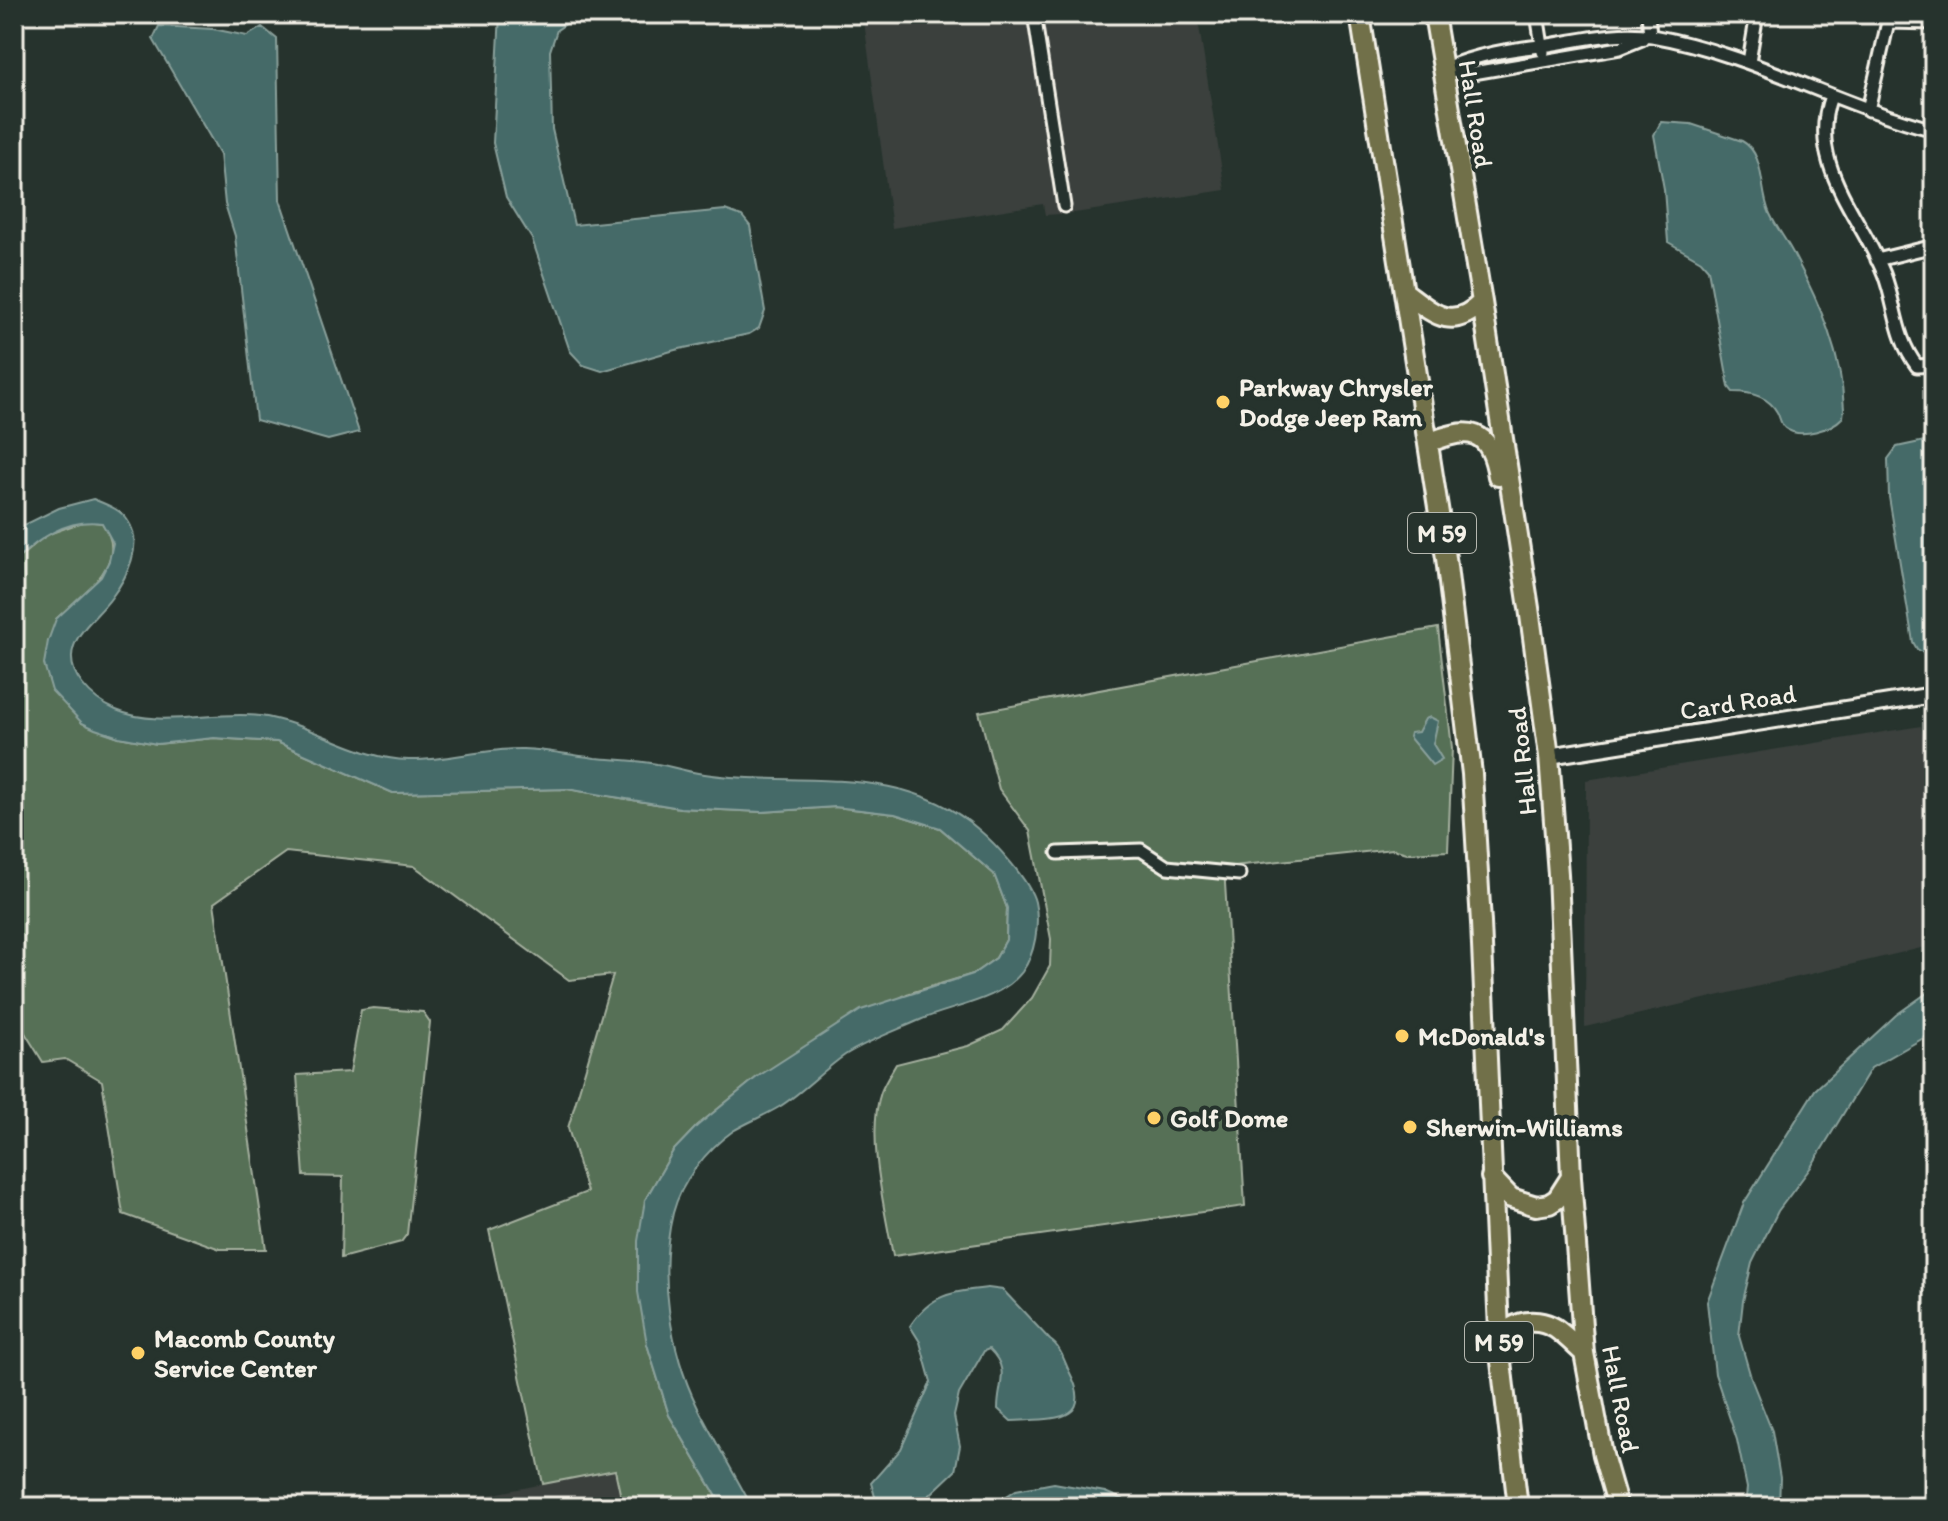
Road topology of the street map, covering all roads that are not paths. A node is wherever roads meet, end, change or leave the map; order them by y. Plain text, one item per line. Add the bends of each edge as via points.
1 (1034, 14) edge
2 (1360, 14) edge
3 (1431, 14) edge
4 (1537, 14) edge
5 (1648, 14) edge
6 (1757, 14) edge
7 (1888, 18) edge
8 (1934, 23) edge
9 (1650, 35) junction
10 (1542, 46) junction
11 (1544, 60) junction
12 (1749, 62) junction
13 (1443, 69) junction
14 (1831, 96) junction
15 (1868, 110) junction
16 (1934, 130) edge
17 (1064, 206) dead end
18 (1934, 246) edge
19 (1877, 260) junction
20 (1406, 293) junction
21 (1482, 302) junction
22 (1934, 365) edge
23 (1428, 443) junction
24 (1526, 589) junction
25 (1934, 695) edge
26 (1549, 756) junction
27 (1058, 853) dead end
28 (1239, 874) dead end
29 (1491, 1177) junction
30 (1571, 1177) junction
31 (1500, 1353) junction
32 (1584, 1353) junction
33 (1518, 1507) edge
34 (1618, 1507) edge

1 - 17 street
2 - 20 highway, Hall Road / M 59
3 - 13 highway, Hall Road
4 - 10 street
5 - 9 street
6 - 12 street
7 - 8 street
7 - 15 street
9 - 10 street
9 - 11 street via 1620,48
9 - 12 street
10 - 11 street
10 - 13 street via 1470,57
11 - 13 street via 1473,73
12 - 14 street
13 - 21 highway, Hall Road / M 59
14 - 15 street
14 - 19 street via 1824,115 1827,161
15 - 16 street
18 - 19 street
19 - 22 street via 1905,350 1917,366
20 - 21 highway via 1437,316 1452,318 1464,317
20 - 23 highway, Hall Road / M 59
21 - 24 highway, Hall Road / M 59
23 - 24 highway via 1464,432 1486,441 1495,461 1512,564
23 - 29 highway, Hall Road / M 59 via 1472,774
24 - 26 highway, Hall Road / M 59
25 - 26 street, Card Road
26 - 30 highway, Hall Road / M 59
27 - 28 street via 1141,850 1167,867
29 - 30 highway via 1511,1198 1536,1206 1557,1199
29 - 31 highway, Hall Road / M 59
30 - 32 highway, Hall Road / M 59
31 - 32 highway via 1506,1332 1527,1322 1555,1328
31 - 33 highway, Hall Road / M 59
32 - 34 highway, Hall Road / M 59

